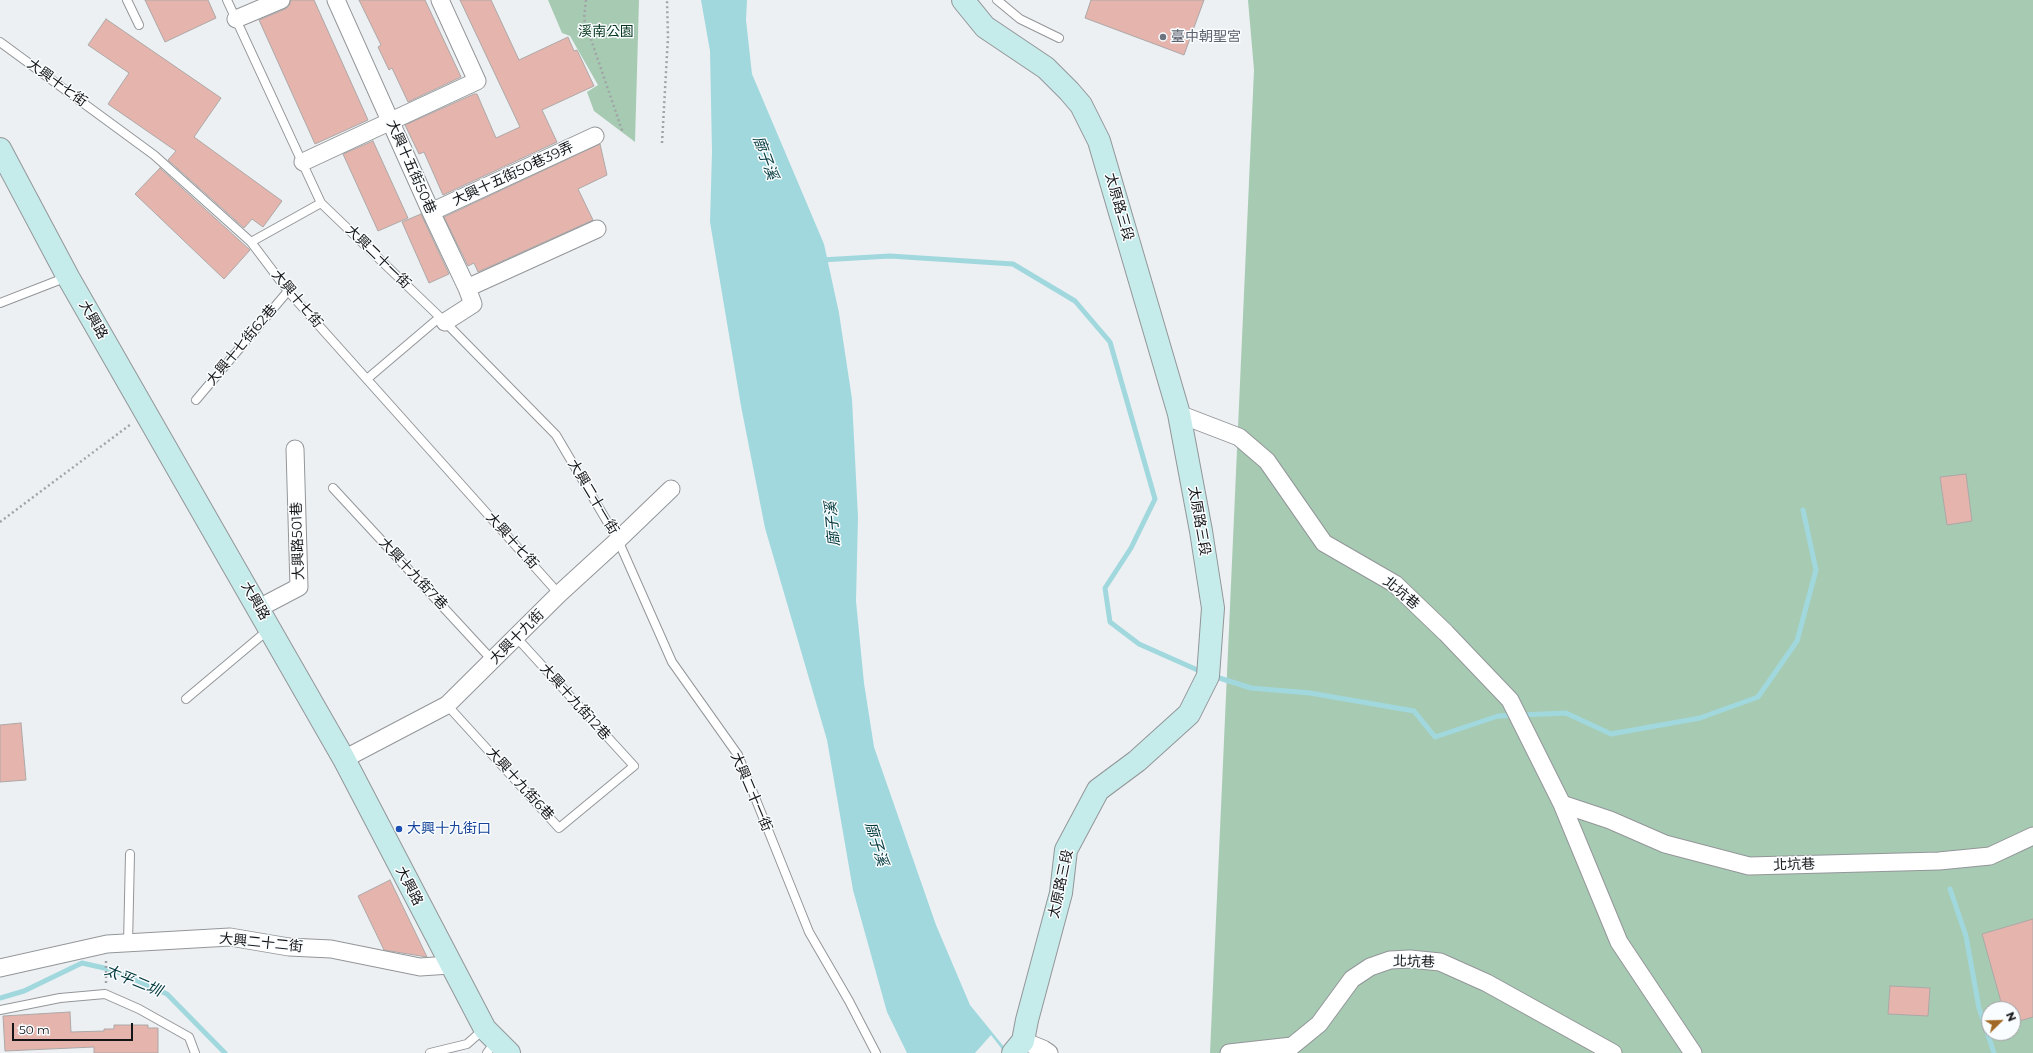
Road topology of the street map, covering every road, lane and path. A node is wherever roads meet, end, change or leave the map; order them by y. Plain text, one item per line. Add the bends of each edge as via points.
1 (127, 0) edge
2 (227, 0) edge
3 (281, 0) edge
4 (336, 0) edge
5 (440, 0) edge
6 (586, 0) edge
7 (667, 0) edge
8 (963, 0) edge
9 (997, 0) edge
10 (236, 19) junction
11 (139, 25) dead end
12 (1059, 38) dead end
13 (0, 42) edge
14 (390, 121) junction
15 (623, 133) dead end
16 (595, 136) dead end
17 (662, 143) dead end
18 (0, 149) edge
19 (303, 162) junction
20 (322, 203) junction
21 (431, 212) junction
22 (597, 229) dead end
23 (251, 242) junction
24 (68, 277) junction
25 (467, 288) junction
26 (288, 290) junction
27 (0, 303) edge
28 (443, 319) junction
29 (367, 379) junction
30 (196, 400) dead end
31 (146, 412) junction
32 (1179, 414) junction
33 (295, 449) dead end
34 (333, 488) dead end
35 (671, 488) dead end
36 (0, 522) edge
37 (618, 540) junction
38 (559, 594) junction
39 (258, 608) junction
40 (270, 628) junction
41 (516, 637) junction
42 (493, 661) junction
43 (186, 699) dead end
44 (447, 705) junction
45 (344, 760) junction
46 (634, 766) joint
47 (1562, 804) junction
48 (2033, 836) edge
49 (130, 854) dead end
50 (107, 944) junction
51 (128, 944) junction
52 (450, 965) junction
53 (0, 968) edge
54 (105, 994) junction
55 (0, 1010) edge
56 (494, 1044) edge
57 (1017, 1048) edge
58 (195, 1053) edge
59 (430, 1053) edge
60 (876, 1053) edge
61 (1049, 1053) edge
62 (1229, 1053) edge
63 (1613, 1053) edge
64 (1693, 1053) edge

1 - 11 lane
2 - 10 lane, 大興二十一街
3 - 10 street
4 - 14 street, 大興十五街50巷
5 - 14 street via 477,81
6 - 15 path via 584,19
7 - 17 path via 668,36
8 - 32 main road, 太原路三段 via 985,27 1046,68 1081,105 1091,122 1106,162
9 - 12 lane via 1020,19
10 - 19 lane, 大興二十一街
13 - 23 lane, 大興十七街 via 154,155
14 - 19 street
14 - 21 street, 大興十五街50巷
16 - 21 street, 大興十五街50巷39弄
18 - 24 main road, 大興路
19 - 20 lane, 大興二十一街
20 - 23 lane
20 - 28 lane, 大興二十一街
21 - 25 street, 大興十五街50巷
22 - 25 street
23 - 26 lane, 大興十七街
24 - 27 lane
24 - 31 main road, 大興路
25 - 28 street, 大興十五街50巷 via 472,304
26 - 29 lane, 大興十七街
26 - 30 lane, 大興十七街62巷
28 - 29 lane
28 - 37 lane, 大興二十一街 via 556,435
29 - 38 lane, 大興十七街
31 - 36 path
31 - 39 main road, 大興路
32 - 47 street, 北坑巷 via 1239,437 1267,461 1324,543 1395,584 1446,633 1510,700
32 - 57 main road, 太原路三段 via 1213,608 1209,670 1189,714 1138,761 1098,790 1066,850 1060,893 1027,1020
33 - 39 street, 大興路501巷 via 299,587
34 - 42 lane, 大興十九街7巷
35 - 37 street, 大興十九街
37 - 38 street, 大興十九街
37 - 60 lane, 大興二十一街 via 672,662 738,755 809,932
38 - 41 street, 大興十九街
39 - 40 main road, 大興路
40 - 43 lane
40 - 45 main road, 大興路
41 - 42 street, 大興十九街
41 - 46 lane, 大興十九街12巷
42 - 44 street, 大興十九街
44 - 45 street, 大興十九街
44 - 46 lane, 大興十九街6巷 via 559,828
45 - 52 main road, 大興路
47 - 48 street, 北坑巷 via 1610,820 1665,844 1749,866 1939,861 1990,856
47 - 64 street, 北坑巷 via 1619,942
49 - 51 lane
50 - 51 street, 大興二十二街
50 - 53 street, 大興二十二街
50 - 54 path
51 - 52 street, 大興二十二街 via 230,937 289,947 331,949 420,967
52 - 56 main road, 大興路
54 - 55 lane via 60,998
54 - 58 lane via 139,1009 189,1037
56 - 59 lane via 467,1044
57 - 61 street via 1043,1049
62 - 63 street, 北坑巷 via 1292,1046 1319,1024 1352,979 1370,967 1390,960 1410,959 1440,962 1487,983

